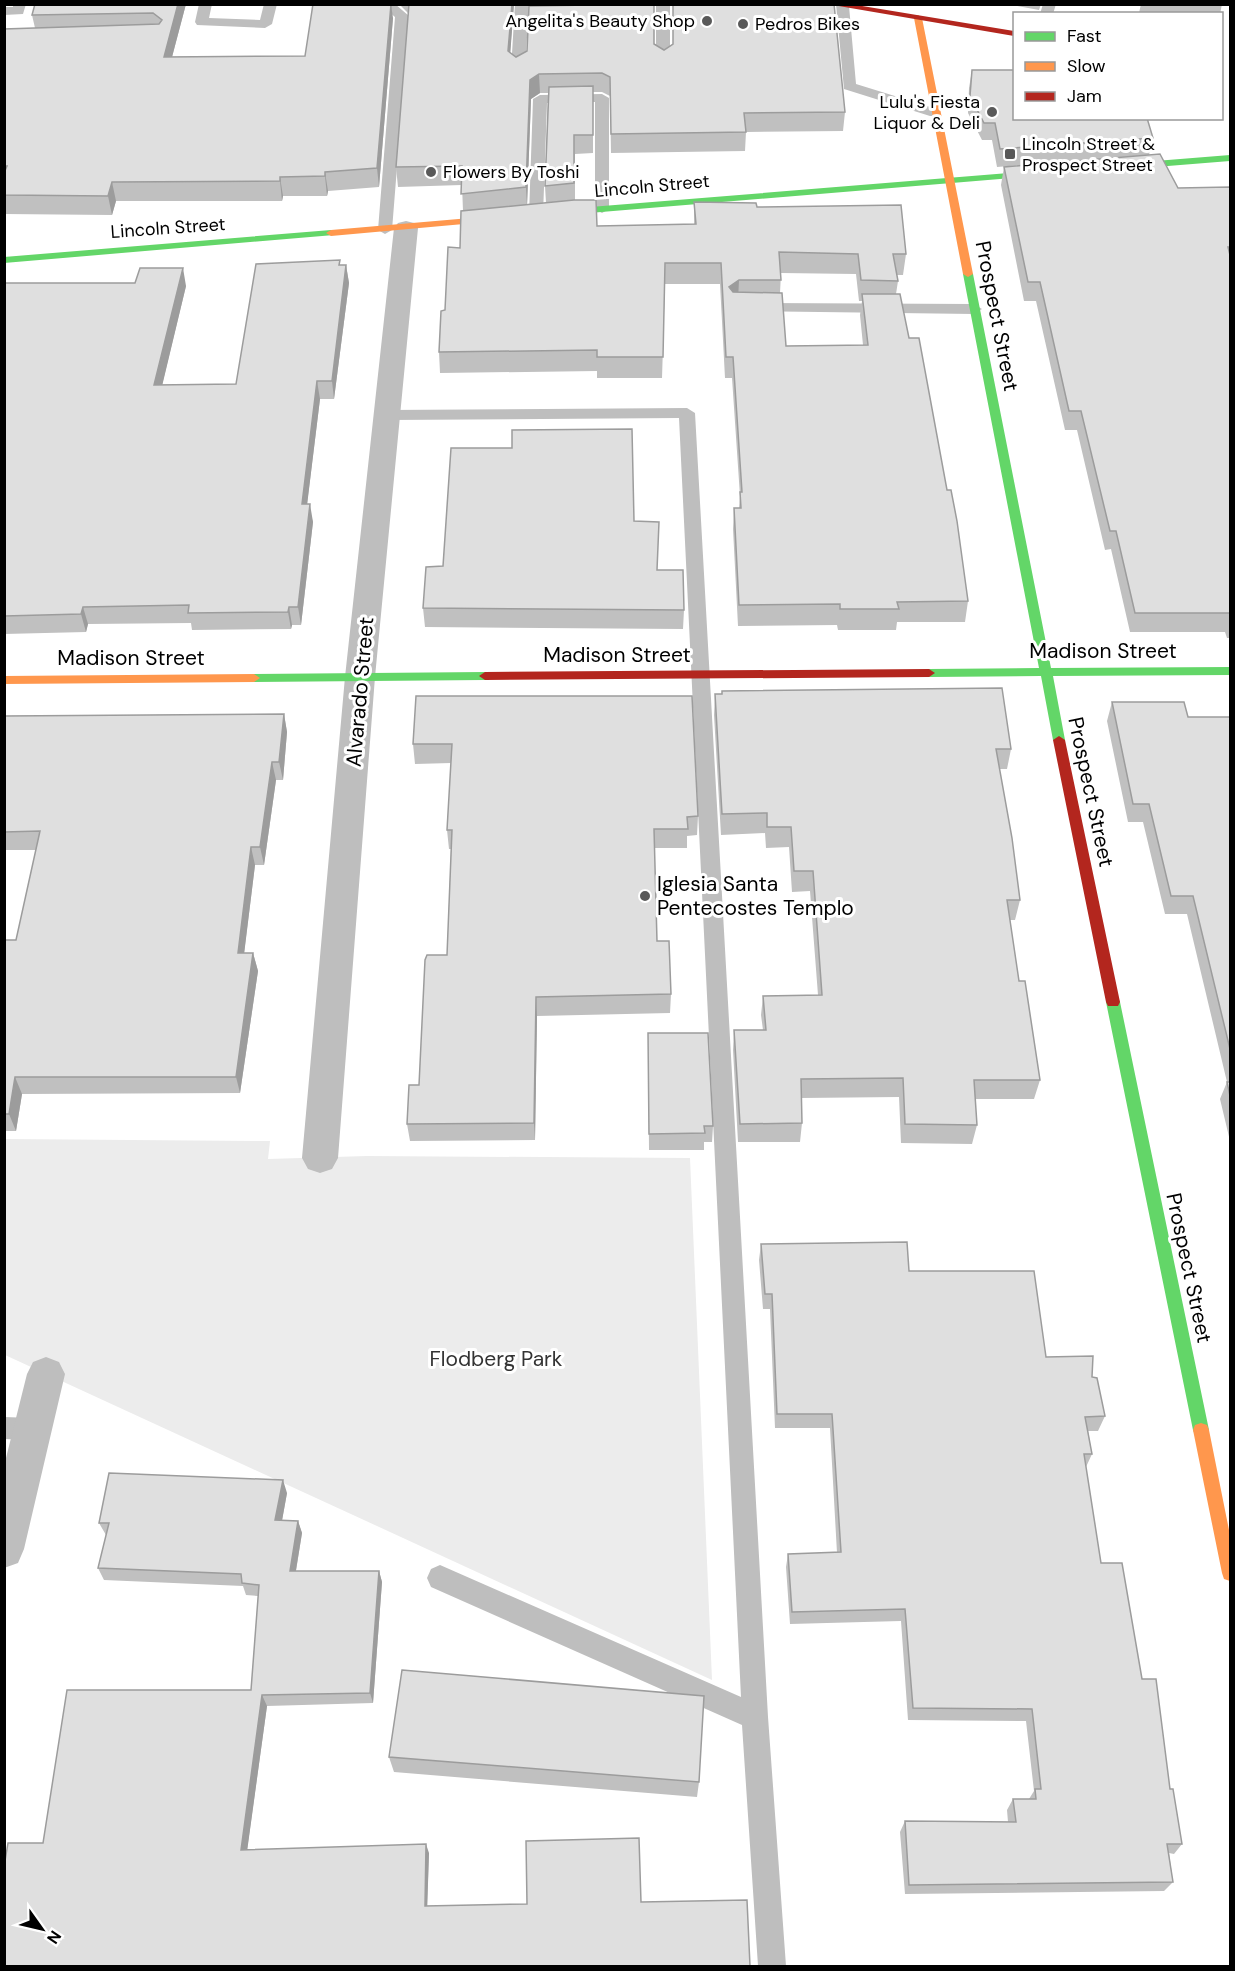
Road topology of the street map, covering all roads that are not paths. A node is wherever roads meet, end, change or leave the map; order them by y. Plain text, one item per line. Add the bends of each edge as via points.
1 (20, 4) edge
2 (206, 4) edge
3 (271, 4) edge
4 (386, 4) edge
5 (522, 4) edge
6 (663, 4) edge
7 (836, 5) edge
8 (4, 11) edge
9 (918, 18) junction
10 (1013, 34) edge
11 (663, 63) edge
12 (518, 70) edge
13 (935, 113) junction
14 (1230, 158) edge
15 (1100, 168) edge
16 (1065, 171) edge
17 (949, 181) junction
18 (602, 209) junction
19 (537, 215) junction
20 (395, 229) junction
21 (4, 260) edge
22 (738, 308) edge
23 (974, 309) junction
24 (387, 415) junction
25 (1230, 671) edge
26 (1045, 672) junction
27 (702, 675) junction
28 (360, 677) junction
29 (4, 680) edge
30 (320, 1158) dead end
31 (46, 1374) dead end
32 (19, 1429) edge
33 (4, 1549) edge
34 (1230, 1574) edge
35 (440, 1578) dead end
36 (755, 1717) junction
37 (772, 1966) edge

1 - 8 lane via 18,11
2 - 3 lane via 202,22 265,24
4 - 20 lane via 402,16
5 - 12 lane
6 - 11 lane
7 - 9 street
7 - 13 lane via 849,86
9 - 10 street
9 - 13 street, Prospect Street
13 - 17 street, Prospect Street
14 - 15 street
16 - 17 street, Lincoln Street
17 - 18 street, Lincoln Street
17 - 23 street, Prospect Street
18 - 19 street, Lincoln Street
18 - 19 lane via 602,98 540,99
19 - 20 street, Lincoln Street
20 - 21 street, Lincoln Street
20 - 24 street, Alvarado Street
22 - 23 lane
23 - 26 street, Prospect Street
24 - 27 lane via 687,413
24 - 28 street, Alvarado Street
25 - 26 street, Madison Street
26 - 27 street, Madison Street
26 - 34 street, Prospect Street
27 - 28 street, Madison Street
27 - 36 lane
28 - 29 street, Madison Street
28 - 30 street, Alvarado Street
31 - 32 street
32 - 33 street
35 - 36 lane
36 - 37 lane

